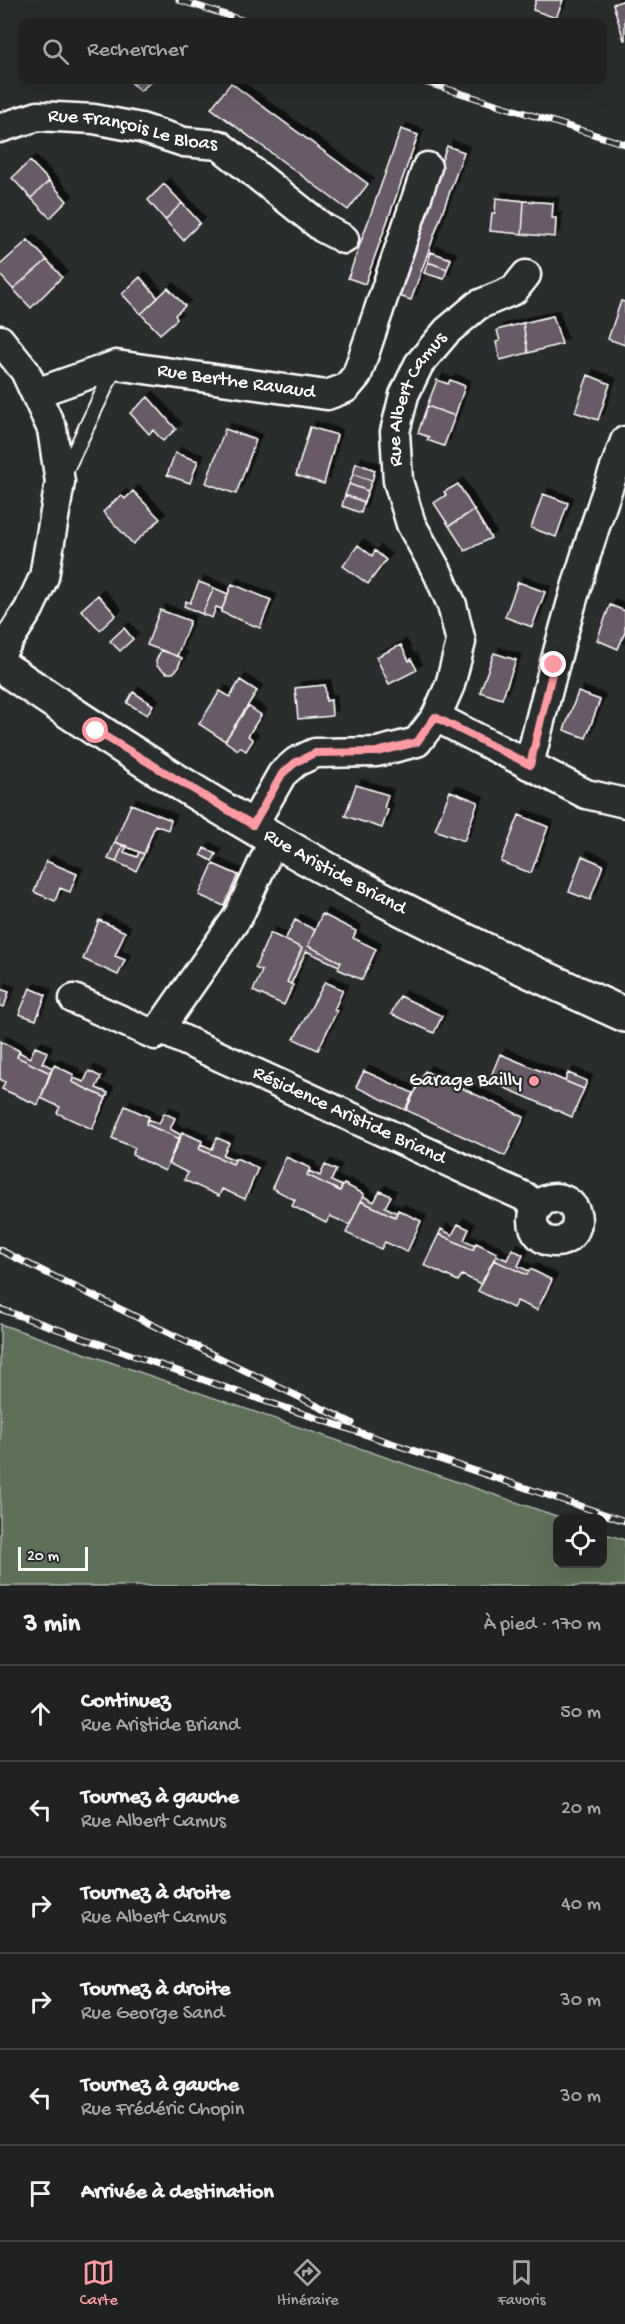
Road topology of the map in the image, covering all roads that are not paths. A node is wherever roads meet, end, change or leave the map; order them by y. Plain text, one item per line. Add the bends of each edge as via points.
1 (0, 128) edge
2 (427, 167) dead end
3 (344, 238) dead end
4 (526, 275) dead end
5 (0, 340) edge
6 (116, 365) junction
7 (36, 393) junction
8 (625, 441) edge
9 (60, 482) junction
10 (0, 654) edge
11 (0, 665) edge
12 (435, 717) junction
13 (530, 765) junction
14 (625, 803) edge
15 (263, 832) junction
16 (74, 999) dead end
17 (625, 1016) edge
18 (160, 1029) junction
19 (537, 1207) dead end

1 - 3 street, Rue François Le Bloas via 38,116 94,119 184,142 219,145 323,228
2 - 6 street, Rue Berthe Ravaud via 357,375 346,388 327,395
4 - 12 street, Rue Albert Camus via 514,290 478,305 447,331 419,364 404,395 395,432 398,481 411,524 452,604 461,642 450,685
5 - 7 street via 25,371
6 - 7 street, Rue Berthe Ravaud
6 - 9 lane
7 - 9 street via 52,429
8 - 13 street via 582,567
9 - 10 street via 44,577
11 - 15 main road, Rue Aristide Briand via 96,731
12 - 13 street
12 - 15 street, Rue Albert Camus via 417,742 377,752 315,753 296,762 282,774
13 - 14 street via 586,794
15 - 17 main road, Rue Aristide Briand via 375,895
15 - 18 street via 239,915
16 - 18 street, Résidence Aristide Briand via 155,1035
18 - 19 street, Résidence Aristide Briand via 525,1197

